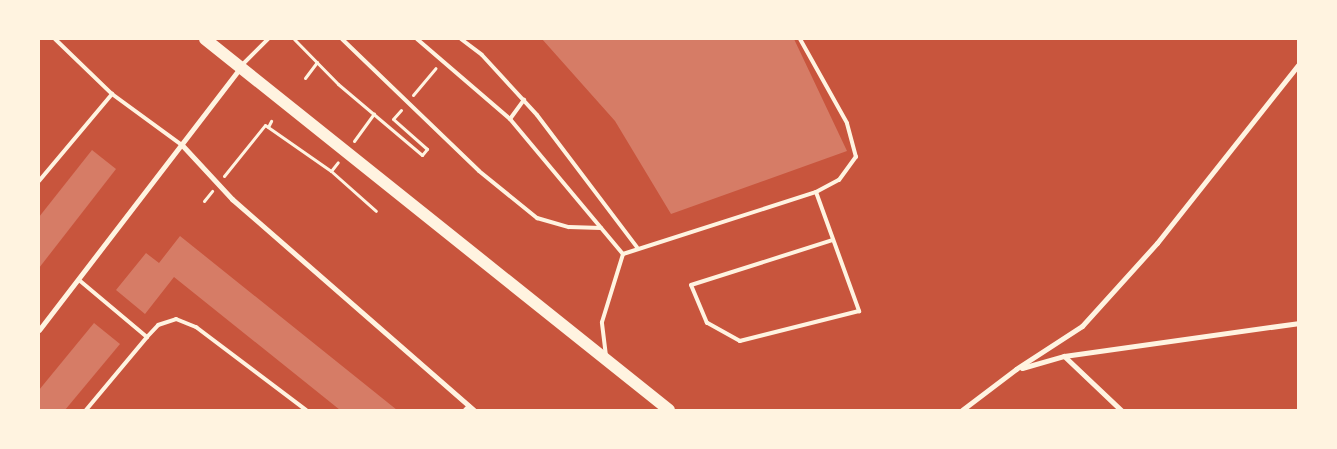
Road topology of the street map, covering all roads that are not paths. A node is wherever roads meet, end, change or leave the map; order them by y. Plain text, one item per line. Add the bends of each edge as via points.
1 (55, 39) edge
2 (205, 39) edge
3 (268, 39) edge
4 (342, 39) edge
5 (417, 39) edge
6 (461, 39) edge
7 (800, 39) edge
8 (1298, 65) edge
9 (240, 67) junction
10 (112, 94) junction
11 (524, 100) junction
12 (510, 119) junction
13 (182, 145) junction
14 (39, 180) edge
15 (816, 192) junction
16 (601, 228) junction
17 (833, 240) junction
18 (637, 247) junction
19 (623, 254) junction
20 (79, 280) junction
21 (1298, 323) edge
22 (39, 330) edge
23 (147, 338) junction
24 (1064, 356) junction
25 (607, 358) junction
26 (1016, 369) junction
27 (469, 409) edge
28 (86, 410) edge
29 (306, 410) edge
30 (669, 410) edge
31 (962, 410) edge
32 (1121, 410) edge

1 - 10 lane
2 - 9 highway
3 - 9 lane
4 - 16 lane via 479,171 537,218 569,227
5 - 12 lane
6 - 11 lane
7 - 15 lane via 847,123 856,157 839,180
8 - 26 street via 1157,244 1082,326
9 - 13 street
9 - 25 highway via 488,268
10 - 13 lane
10 - 14 lane
11 - 12 lane
11 - 18 lane
12 - 16 lane
13 - 20 street
13 - 27 street via 217,184
15 - 17 lane
15 - 18 lane
16 - 19 lane
17 - 17 lane via 859,311 740,341 707,323 691,285
18 - 19 lane
19 - 25 lane via 602,322
20 - 22 street
20 - 23 lane
21 - 24 street
23 - 28 lane
23 - 29 lane via 158,324 176,319 196,327
24 - 26 street
24 - 32 street
25 - 30 highway
26 - 31 street

